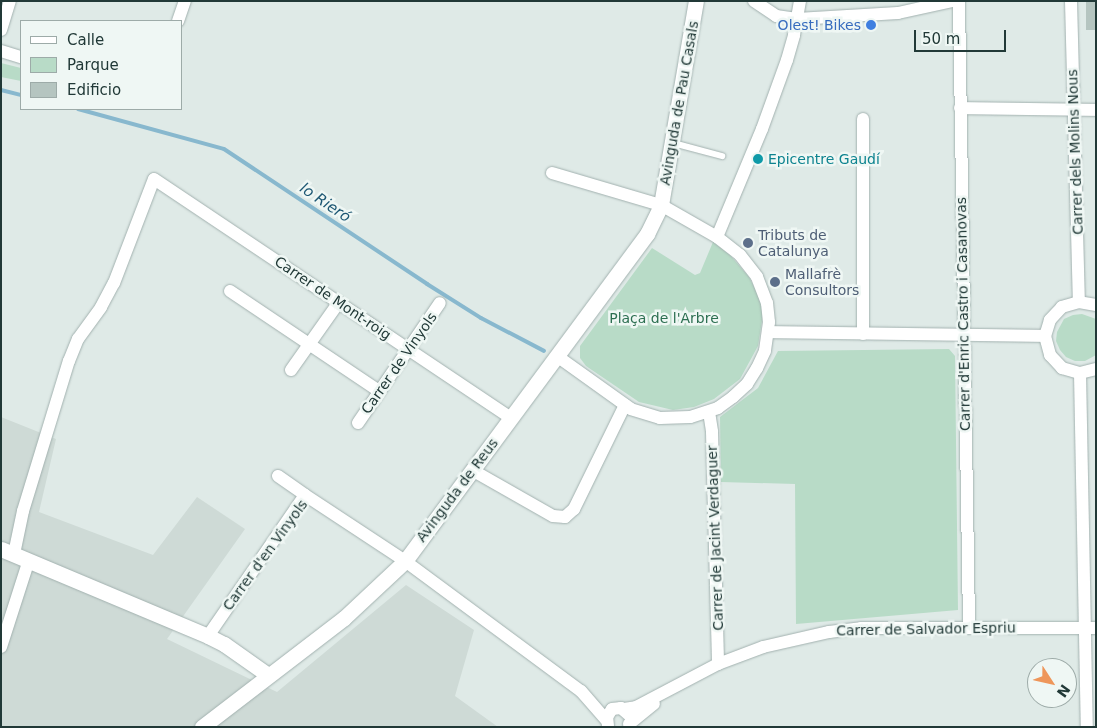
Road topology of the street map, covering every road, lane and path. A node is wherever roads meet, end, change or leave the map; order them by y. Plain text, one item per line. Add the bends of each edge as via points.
1 (10, 1) edge
2 (185, 1) edge
3 (696, 1) edge
4 (754, 1) edge
5 (800, 1) edge
6 (952, 1) edge
7 (959, 1) edge
8 (1071, 1) edge
9 (797, 19) junction
10 (178, 20) edge
11 (1, 30) edge
12 (1, 51) edge
13 (20, 57) edge
14 (960, 108) junction
15 (1074, 110) junction
16 (1096, 110) edge
17 (863, 119) dead end
18 (673, 143) junction
19 (722, 156) dead end
20 (552, 173) dead end
21 (662, 206) junction
22 (717, 236) junction
23 (230, 291) dead end
24 (339, 302) junction
25 (1079, 302) junction
26 (440, 303) dead end
27 (1096, 305) edge
28 (768, 332) junction
29 (863, 334) junction
30 (964, 336) junction
31 (1045, 336) junction
32 (310, 344) junction
33 (409, 349) junction
34 (557, 356) junction
35 (1096, 369) edge
36 (291, 370) dead end
37 (1080, 373) junction
38 (379, 391) junction
39 (625, 405) junction
40 (709, 412) junction
41 (511, 418) junction
42 (358, 423) dead end
43 (472, 470) junction
44 (278, 476) dead end
45 (304, 495) junction
46 (5, 552) edge
47 (29, 560) junction
48 (405, 561) junction
49 (969, 627) junction
50 (1090, 628) edge
51 (208, 636) junction
52 (1, 647) edge
53 (718, 664) junction
54 (268, 675) junction
55 (678, 686) junction
56 (581, 691) junction
57 (619, 708) junction
58 (607, 725) edge
59 (628, 725) edge
60 (202, 727) edge
61 (1087, 727) edge

1 - 11 street
2 - 10 street
3 - 18 street, Avinguda de Pau Casals
4 - 9 street via 776,16
5 - 9 street
6 - 9 street via 898,13
7 - 14 street, Carrer d'Enric Castro i Casanovas
8 - 15 street, Carrer dels Molins Nous
9 - 22 street via 787,60 762,129
12 - 13 street
14 - 15 street
14 - 30 street, Carrer d'Enric Castro i Casanovas
15 - 16 street
15 - 25 street, Carrer dels Molins Nous
17 - 29 street
18 - 19 lane
18 - 21 street, Avinguda de Pau Casals
20 - 21 street
21 - 22 street
21 - 34 street, Avinguda de Reus via 631,258
22 - 28 street via 740,254 757,277 767,304
23 - 32 street
24 - 32 street
24 - 33 street, Carrer de Mont-roig
24 - 46 street, Carrer de Mont-roig via 154,179 114,283 78,339 23,511
25 - 27 street
25 - 31 street via 1070,303 1055,312
26 - 33 street, Carrer de Vinyols
28 - 29 street
28 - 40 street via 762,360 747,384 734,397
29 - 30 street
30 - 31 street
30 - 49 street, Carrer d'Enric Castro i Casanovas
31 - 37 street via 1055,362
32 - 36 street
32 - 38 street
33 - 38 street, Carrer de Vinyols
33 - 41 street, Carrer de Mont-roig
34 - 39 street
34 - 41 street, Avinguda de Reus
35 - 37 street
37 - 50 street
38 - 42 street, Carrer de Vinyols
39 - 40 street via 640,413 665,418
39 - 43 street via 574,509 565,517 553,516
40 - 53 street, Carrer de Jacint Verdaguer
41 - 43 street, Avinguda de Reus
43 - 48 street, Avinguda de Reus
44 - 45 street
45 - 48 street, Carrer d'en Vinyols
45 - 51 street, Carrer d'en Vinyols
46 - 47 street
47 - 51 street
47 - 52 street
48 - 54 street, Avinguda de Reus via 344,618
48 - 56 street, Carrer d'en Vinyols
49 - 50 street, Carrer de Salvador Espriu
49 - 53 street, Carrer de Salvador Espriu via 861,628 829,632 764,647
50 - 61 street
51 - 54 street
53 - 55 street, Carrer de Salvador Espriu
54 - 60 street, Avinguda de Reus
55 - 57 street, Carrer de Salvador Espriu via 636,707
55 - 59 street, Carrer de Salvador Espriu
56 - 57 street
56 - 58 street
57 - 58 street via 609,711
57 - 59 street via 630,715

